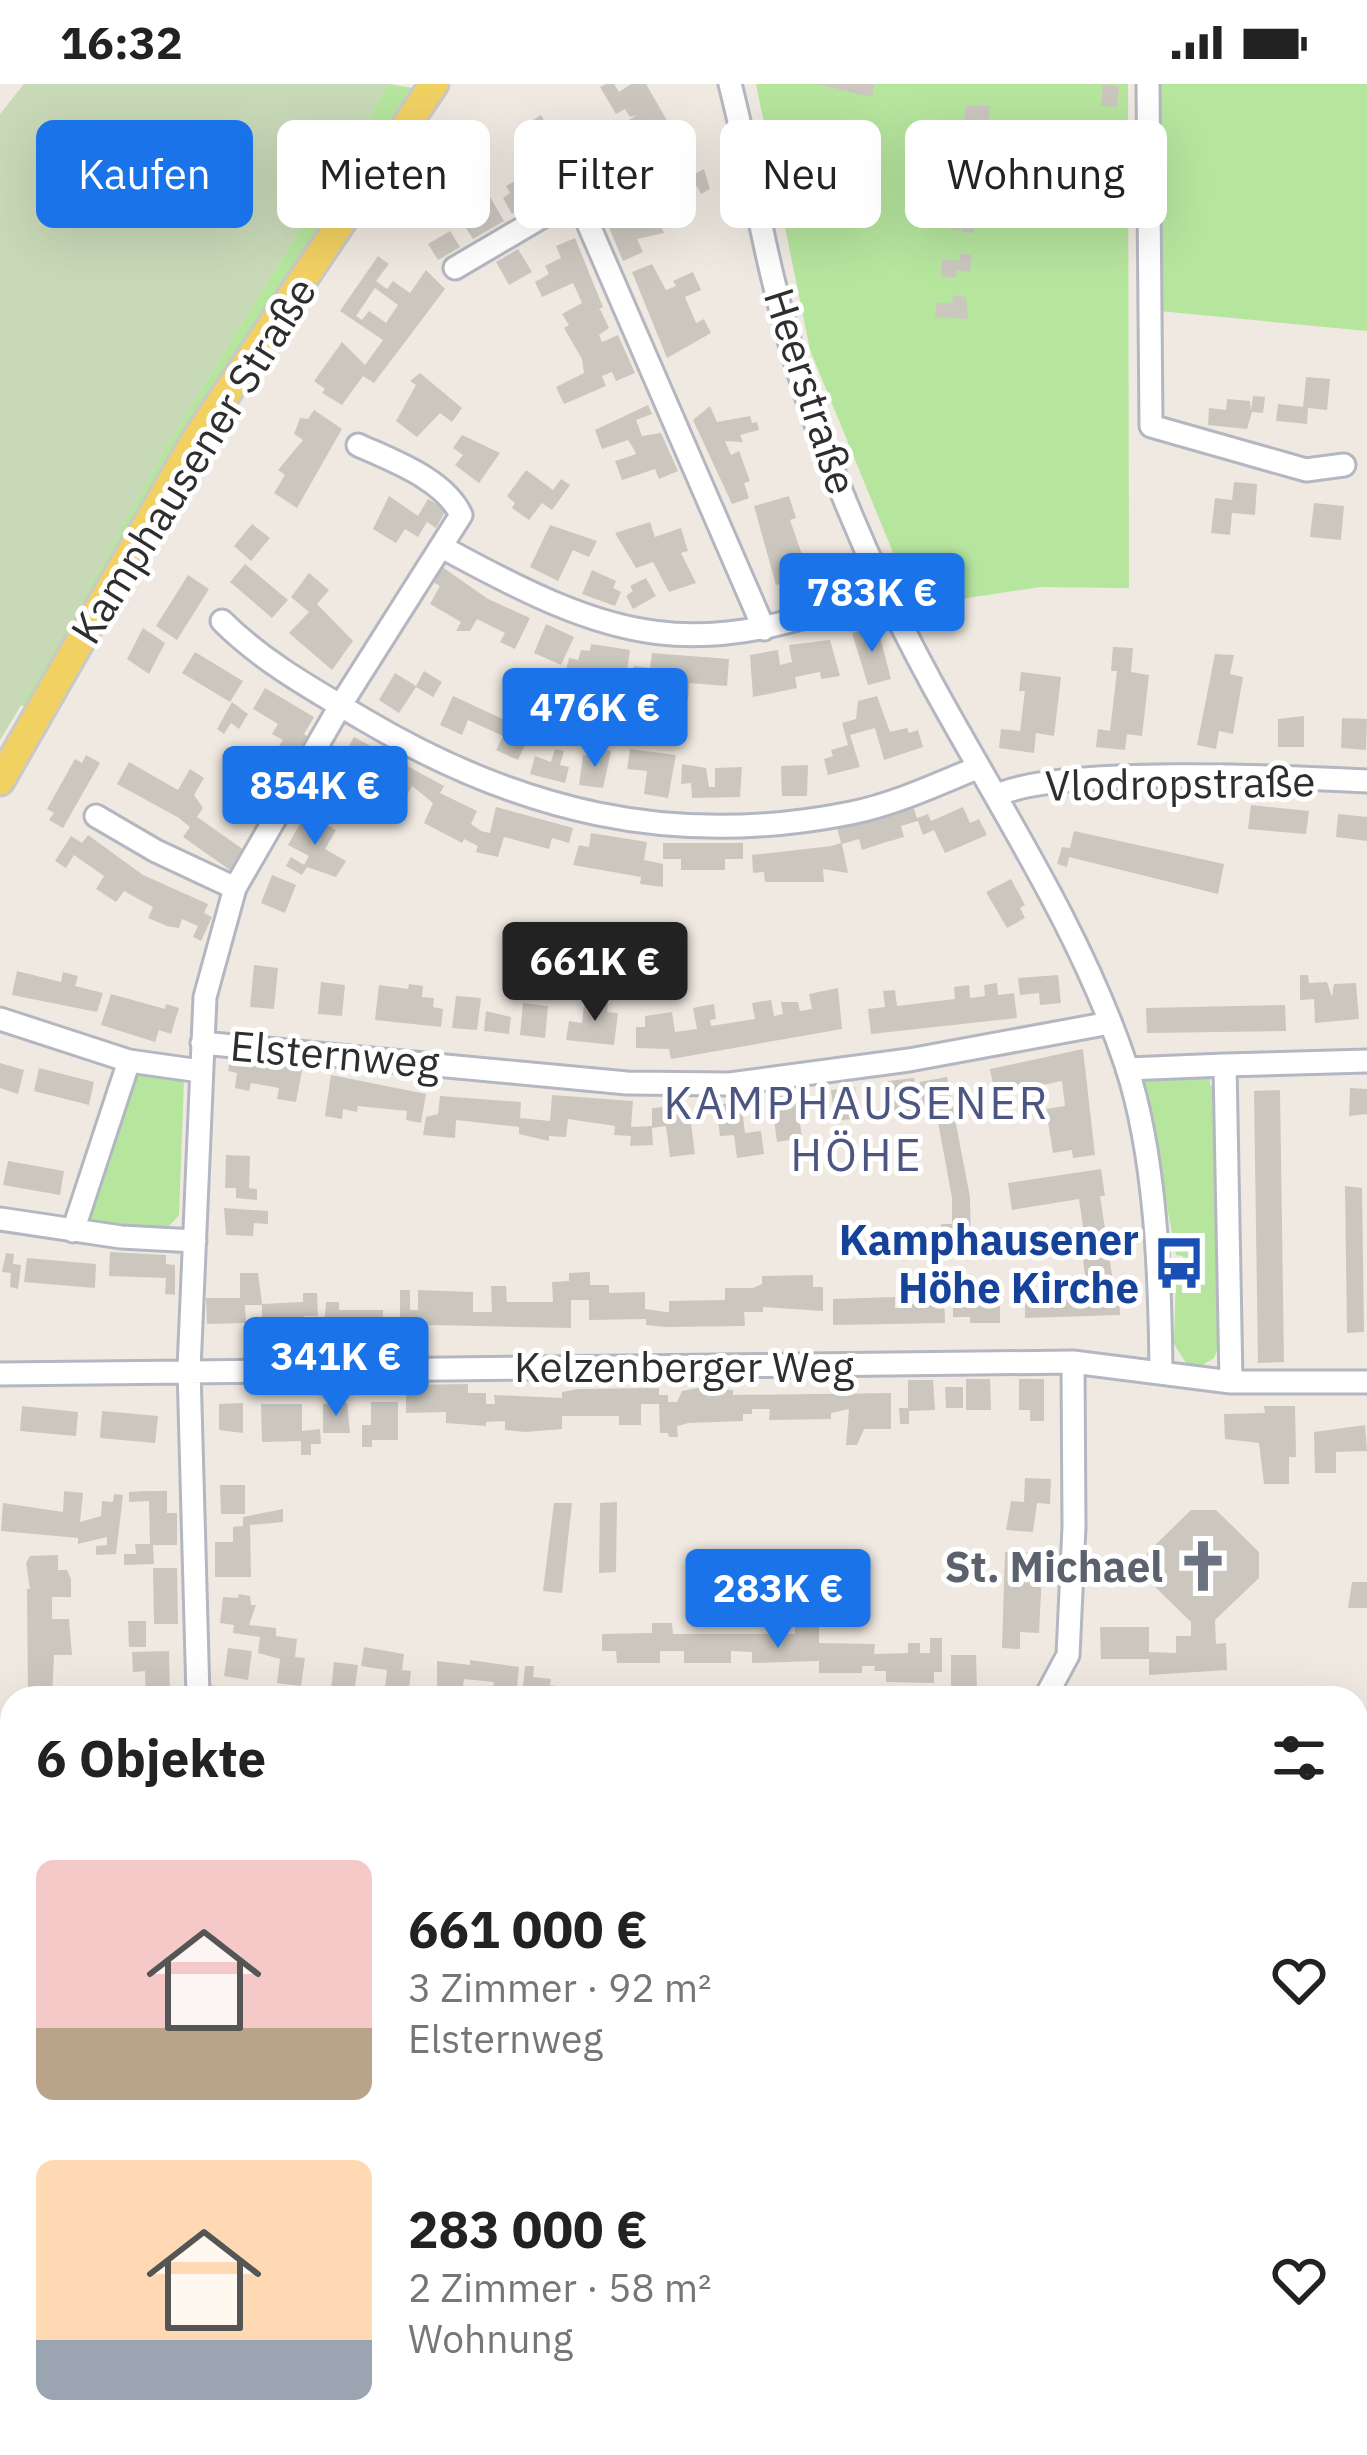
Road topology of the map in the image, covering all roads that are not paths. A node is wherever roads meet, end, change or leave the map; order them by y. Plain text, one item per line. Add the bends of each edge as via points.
1 (434, 84) edge
2 (730, 84) edge
3 (1148, 84) edge
4 (525, 228) edge
5 (590, 228) edge
6 (455, 268) dead end
7 (358, 445) dead end
8 (1344, 465) dead end
9 (442, 547) junction
10 (884, 590) junction
11 (222, 621) dead end
12 (764, 628) junction
13 (340, 706) junction
14 (980, 767) junction
15 (0, 781) edge
16 (1367, 782) edge
17 (996, 796) junction
18 (96, 816) dead end
19 (236, 888) junction
20 (0, 1019) edge
21 (1110, 1023) junction
22 (202, 1042) junction
23 (129, 1061) junction
24 (1367, 1061) edge
25 (1225, 1065) junction
26 (1127, 1069) junction
27 (200, 1071) junction
28 (0, 1219) edge
29 (73, 1231) junction
30 (195, 1241) junction
31 (1072, 1362) junction
32 (189, 1369) junction
33 (1161, 1371) junction
34 (0, 1374) edge
35 (1231, 1382) junction
36 (1367, 1382) edge
37 (198, 1686) edge
38 (1051, 1686) edge

1 - 15 main road, Kamphausener Straße via 196,440
2 - 10 street, Heerstraße via 772,278 814,421
3 - 8 street via 1151,426 1306,470
4 - 6 street
5 - 12 street
7 - 9 street via 454,501 461,515
9 - 12 street via 599,622 652,635
9 - 13 street
10 - 12 street
10 - 14 street, Heerstraße
11 - 13 street via 250,649
13 - 14 street via 480,782 671,826 852,813
13 - 19 street
14 - 17 street, Heerstraße
16 - 17 street, Vlodropstraße via 1160,778 1033,784
17 - 21 street, Heerstraße
18 - 19 street
19 - 22 street via 205,997
20 - 23 street, Elsternweg
21 - 22 street, Elsternweg via 730,1084 627,1083
21 - 26 street, Heerstraße
22 - 27 street
23 - 27 street, Elsternweg
23 - 29 street
24 - 25 street
25 - 26 street
25 - 35 street
26 - 33 street, Heerstraße via 1159,1262
27 - 30 street
28 - 29 street
29 - 30 street
30 - 32 street
31 - 32 street, Kelzenberger Weg
31 - 33 street, Kelzenberger Weg
31 - 38 street via 1067,1654
32 - 34 street, Kelzenberger Weg
32 - 37 street
33 - 35 street, Kelzenberger Weg
35 - 36 street, Kelzenberger Weg

